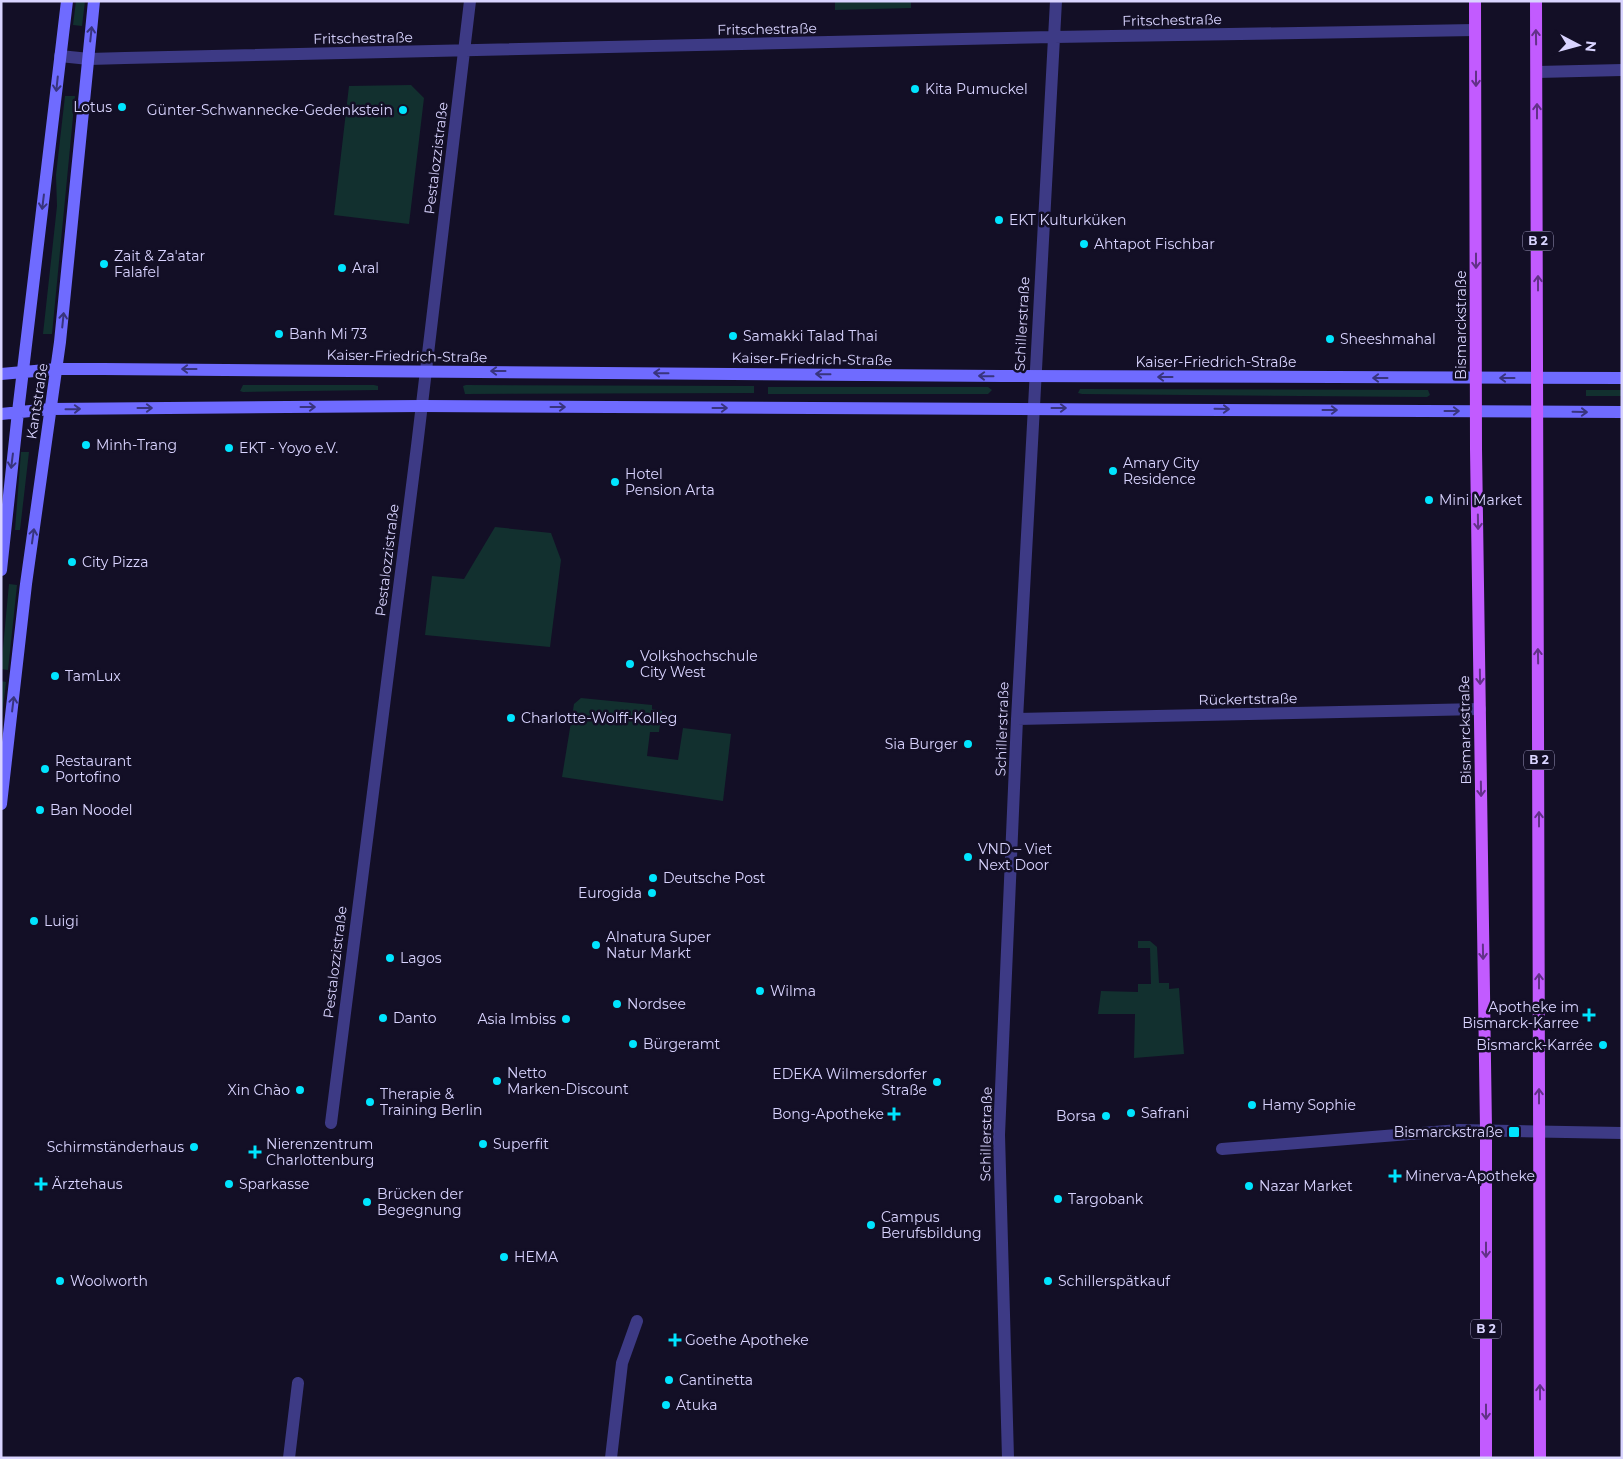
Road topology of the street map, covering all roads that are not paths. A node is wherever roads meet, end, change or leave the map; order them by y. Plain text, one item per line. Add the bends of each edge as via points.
1 (67, 1) edge
2 (94, 1) edge
3 (470, 1) edge
4 (1056, 1) edge
5 (1475, 1) edge
6 (1536, 1) edge
7 (1476, 30) junction
8 (1054, 37) junction
9 (463, 51) junction
10 (60, 56) junction
11 (88, 59) junction
12 (1622, 70) edge
13 (1537, 72) junction
14 (57, 369) junction
15 (426, 371) junction
16 (23, 372) junction
17 (1, 374) edge
18 (1035, 376) junction
19 (1476, 378) junction
20 (1538, 378) junction
21 (1622, 378) edge
22 (422, 406) junction
23 (1033, 408) junction
24 (50, 409) junction
25 (1476, 411) junction
26 (18, 412) junction
27 (1538, 412) junction
28 (1622, 412) edge
29 (1, 414) edge
30 (1, 570) edge
31 (1480, 709) junction
32 (1017, 719) junction
33 (1, 804) edge
34 (331, 1123) dead end
35 (1486, 1129) junction
36 (1539, 1131) junction
37 (1622, 1133) edge
38 (1222, 1149) dead end
39 (637, 1322) dead end
40 (298, 1383) dead end
41 (289, 1458) edge
42 (611, 1458) edge
43 (1008, 1458) edge
44 (1486, 1458) edge
45 (1540, 1458) edge

1 - 10 main road, Kantstraße
11 -> 2 main road, Kantstraße
3 - 9 street, Pestalozzistraße
4 - 8 street, Schillerstraße
5 - 7 main road, Bismarckstraße / B 2
13 -> 6 main road, B 2
7 - 8 street, Fritschestraße
7 -> 19 main road, Bismarckstraße / B 2
8 - 9 street, Fritschestraße
8 - 18 street, Schillerstraße
9 - 11 street, Fritschestraße
9 - 15 street, Pestalozzistraße
10 - 11 street, Fritschestraße
10 -> 16 main road, Kantstraße
14 -> 11 main road, Kantstraße
12 - 13 street
20 -> 13 main road, B 2
15 -> 14 main road, Kaiser-Friedrich-Straße
14 - 16 main road, Kaiser-Friedrich-Straße
14 - 24 main road, Kantstraße
18 -> 15 main road, Kaiser-Friedrich-Straße
15 - 22 street, Pestalozzistraße
16 - 17 main road, Kaiser-Friedrich-Straße
16 - 26 main road, Kantstraße
19 -> 18 main road, Kaiser-Friedrich-Straße
18 - 23 street, Schillerstraße
20 -> 19 main road, Kaiser-Friedrich-Straße
19 - 25 main road, Bismarckstraße / B 2
20 - 21 main road, Kaiser-Friedrich-Straße
20 - 27 main road, B 2
22 -> 23 main road
24 -> 22 main road
22 - 34 street, Pestalozzistraße
23 -> 25 main road
23 - 32 street, Schillerstraße
24 - 26 main road
33 -> 24 main road, Kantstraße
25 - 27 main road
25 -> 31 main road, Bismarckstraße / B 2
26 - 29 main road
26 -> 30 main road, Kantstraße
27 -> 28 main road
36 -> 27 main road, B 2
31 - 32 street, Rückertstraße
31 -> 35 main road, Bismarckstraße / B 2
32 - 43 street, Schillerstraße via 999,1135
35 - 36 street
35 - 38 street
35 -> 44 main road, Bismarckstraße / B 2
36 - 37 street
45 -> 36 main road, B 2
39 - 42 street via 622,1363
40 - 41 street

